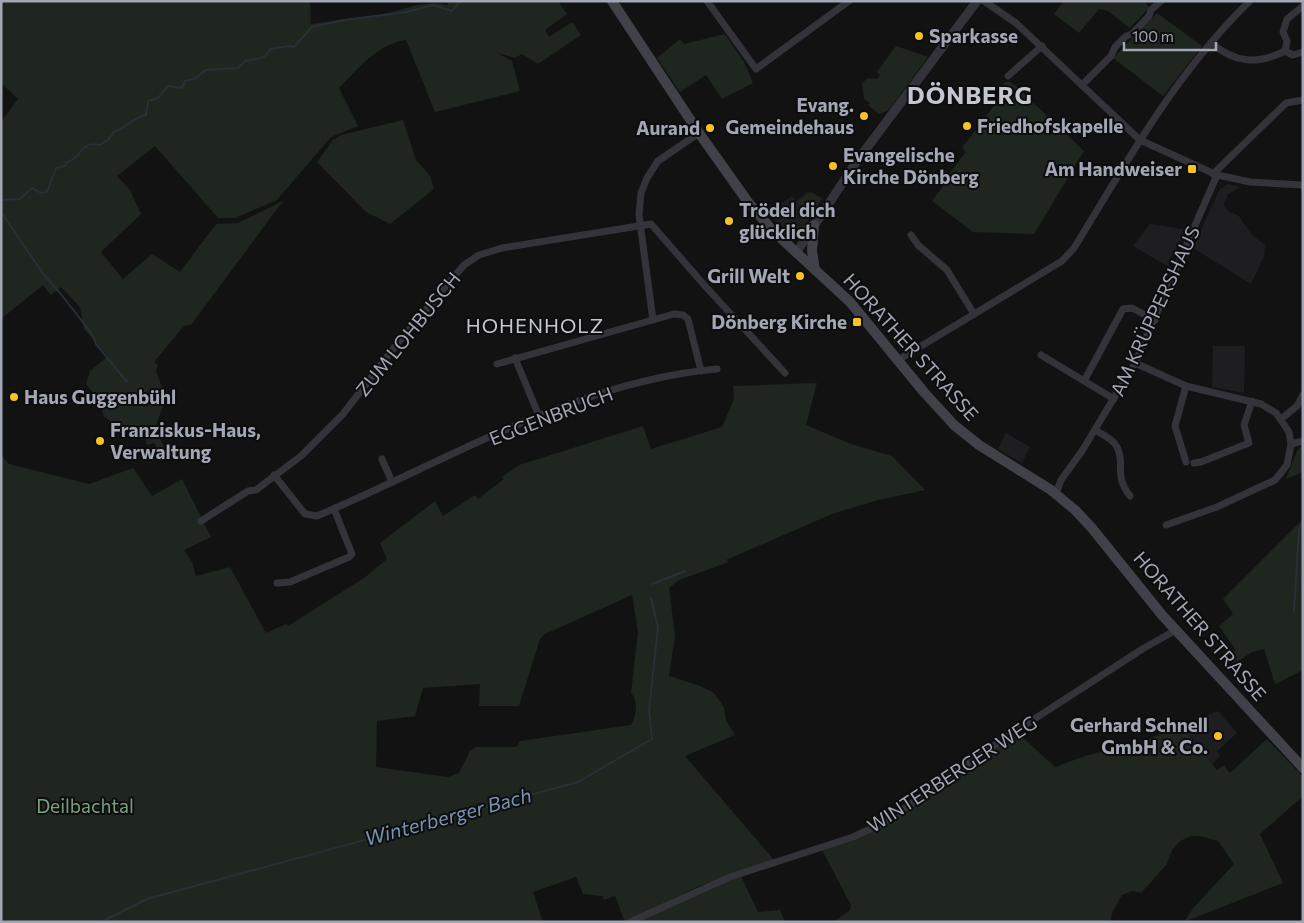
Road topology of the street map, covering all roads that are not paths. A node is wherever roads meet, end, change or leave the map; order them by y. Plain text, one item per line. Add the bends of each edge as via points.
1 (612, 1) edge
2 (849, 1) edge
3 (977, 1) edge
4 (984, 1) edge
5 (1160, 1) edge
6 (1250, 1) edge
7 (709, 2) edge
8 (1303, 6) edge
9 (1211, 43) junction
10 (1042, 46) junction
11 (1285, 51) junction
12 (1303, 52) edge
13 (1008, 76) dead end
14 (1082, 85) junction
15 (1303, 100) edge
16 (699, 133) junction
17 (1140, 140) junction
18 (1215, 175) junction
19 (1303, 186) edge
20 (814, 225) junction
21 (641, 226) junction
22 (772, 230) junction
23 (911, 235) dead end
24 (796, 253) junction
25 (815, 270) junction
26 (974, 314) junction
27 (653, 320) junction
28 (1155, 320) junction
29 (1041, 355) dead end
30 (515, 358) junction
31 (898, 360) junction
32 (1135, 363) junction
33 (497, 364) dead end
34 (717, 370) dead end
35 (701, 371) junction
36 (785, 373) dead end
37 (1084, 381) junction
38 (1186, 386) junction
39 (1303, 395) edge
40 (1114, 398) junction
41 (1252, 401) junction
42 (540, 416) junction
43 (1281, 419) junction
44 (1095, 430) junction
45 (1303, 441) edge
46 (1291, 444) junction
47 (382, 459) dead end
48 (274, 475) junction
49 (392, 482) junction
50 (1056, 494) junction
51 (1130, 496) dead end
52 (334, 509) junction
53 (201, 521) dead end
54 (1166, 525) dead end
55 (277, 583) dead end
56 (1176, 630) junction
57 (1303, 768) edge
58 (630, 922) edge

1 - 16 main road, HORATHER STRASSE
2 - 7 street via 756,69
3 - 20 street via 857,161
4 - 10 street
5 - 14 street via 1150,16 1115,47 1111,56
6 - 9 street
8 - 11 street via 1287,19 1283,32
9 - 11 street via 1243,61 1265,60
9 - 17 street via 1189,68
10 - 13 street
10 - 14 street
11 - 12 street via 1293,55
14 - 17 street
15 - 18 street via 1286,103
16 - 21 street via 671,151 653,168 640,193
16 - 22 main road, HORATHER STRASSE
17 - 18 street
17 - 26 street via 1074,248 1062,260
18 - 19 street via 1250,182
18 - 28 street, AM KRÜPPERSHAUS
20 - 22 street via 800,234 788,236
20 - 24 street
20 - 25 main road via 812,251
21 - 27 street
21 - 36 street, ZUM LOHBUSCH via 651,224
21 - 48 street, ZUM LOHBUSCH via 502,248 473,258 397,344 343,414 301,456
22 - 24 main road, HORATHER STRASSE
23 - 26 street via 947,270
24 - 25 main road, HORATHER STRASSE
25 - 31 main road, HORATHER STRASSE via 850,302
26 - 31 street
27 - 30 street
27 - 35 street via 674,314 688,319
28 - 32 street, AM KRÜPPERSHAUS
28 - 37 street via 1132,308 1123,309
29 - 37 street
30 - 33 street
30 - 42 street
31 - 50 main road, HORATHER STRASSE via 954,425 979,445
32 - 38 street
32 - 40 street, AM KRÜPPERSHAUS
34 - 35 street, EGGENBRUCH
35 - 42 street, EGGENBRUCH via 616,390
37 - 40 street
38 - 41 street
38 - 41 street via 1175,426 1190,462 1202,462 1249,442 1244,425
39 - 43 street via 1297,406
40 - 44 street, AM KRÜPPERSHAUS
41 - 43 street via 1270,408
42 - 49 street, EGGENBRUCH
43 - 46 street via 1289,432
44 - 50 street, AM KRÜPPERSHAUS via 1061,480
44 - 51 street via 1118,448 1120,480
45 - 46 street
46 - 54 street via 1287,465 1275,480 1217,507
47 - 49 street
48 - 52 street, EGGENBRUCH via 305,514 317,516
48 - 53 street, ZUM LOHBUSCH via 256,490 248,491
49 - 52 street, EGGENBRUCH
50 - 56 main road, HORATHER STRASSE via 1092,527
52 - 55 street via 352,554 290,582
56 - 57 main road, HORATHER STRASSE
56 - 58 street, WINTERBERGER WEG via 1002,740 883,823 854,837 730,877

